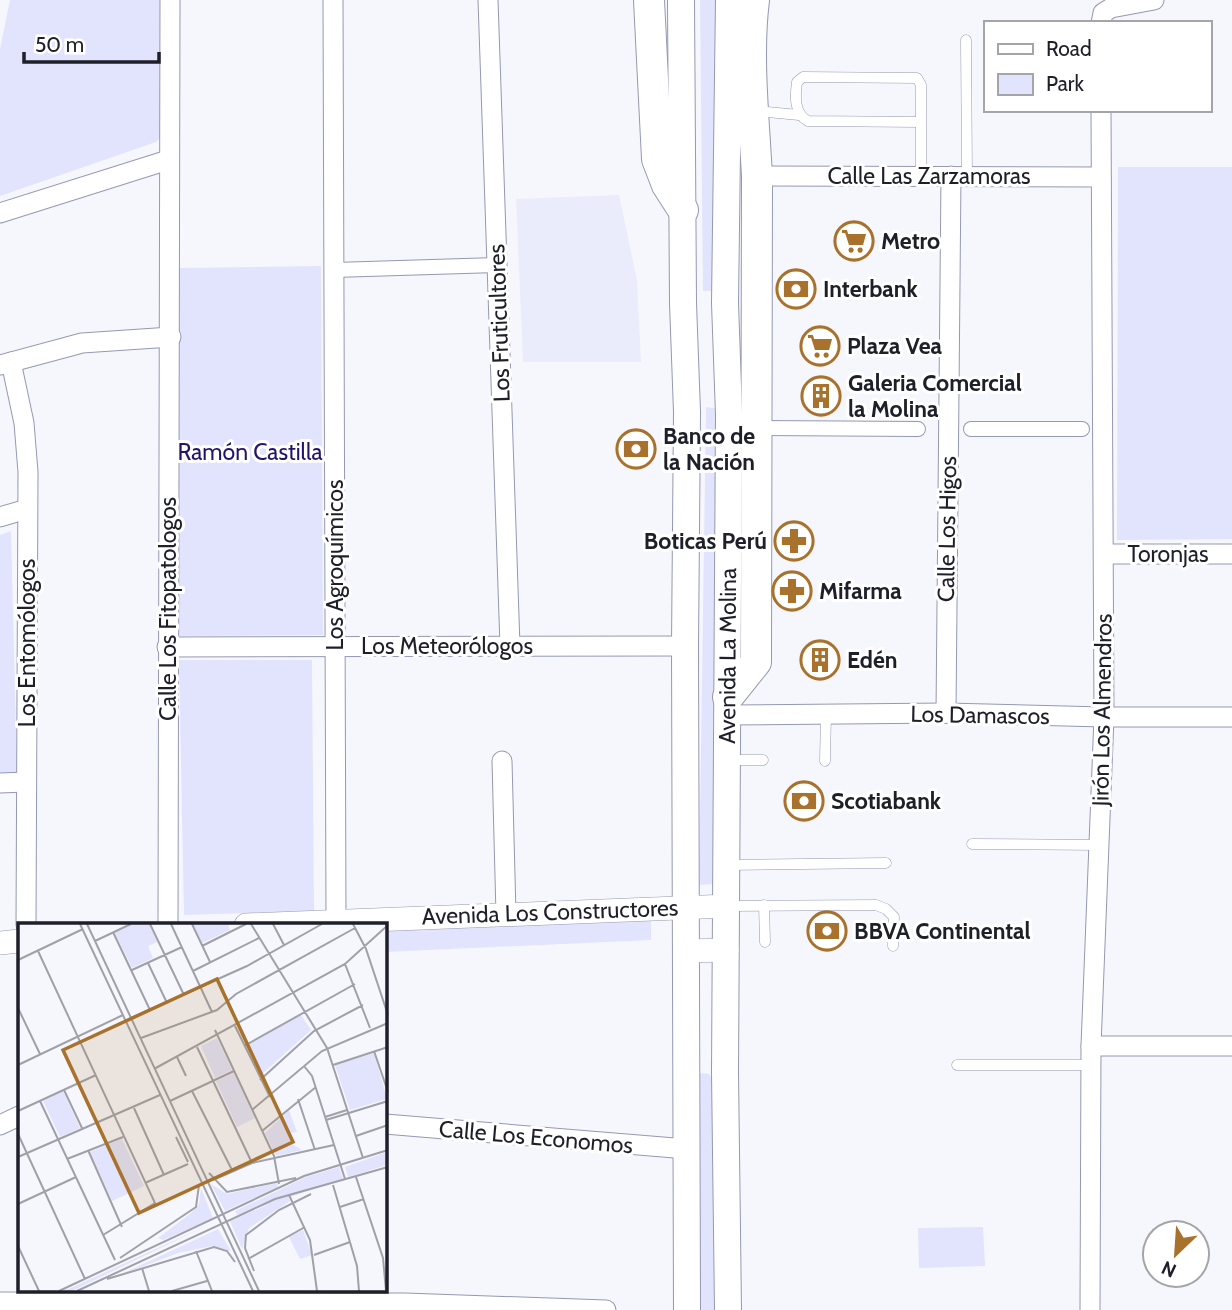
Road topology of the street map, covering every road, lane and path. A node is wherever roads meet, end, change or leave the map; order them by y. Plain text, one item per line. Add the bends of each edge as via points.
1 (170, 0) edge
2 (333, 0) edge
3 (488, 0) edge
4 (649, 0) edge
5 (681, 0) edge
6 (729, 0) edge
7 (754, 0) edge
8 (1153, 0) edge
9 (1102, 18) edge
10 (967, 40) dead end
11 (741, 110) junction
12 (1101, 112) edge
13 (799, 115) junction
14 (921, 122) junction
15 (168, 160) junction
16 (757, 176) junction
17 (921, 176) junction
18 (959, 176) junction
19 (1101, 177) junction
20 (682, 210) junction
21 (0, 213) edge
22 (757, 255) junction
23 (497, 265) junction
24 (334, 270) junction
25 (726, 328) junction
26 (171, 337) junction
27 (6, 363) edge
28 (687, 412) junction
29 (729, 415) junction
30 (757, 428) junction
31 (918, 429) dead end
32 (971, 429) dead end
33 (1082, 429) dead end
34 (27, 509) junction
35 (0, 517) edge
36 (1104, 554) junction
37 (1232, 554) edge
38 (335, 646) junction
39 (510, 646) junction
40 (685, 646) junction
41 (167, 647) junction
42 (729, 706) junction
43 (946, 713) junction
44 (826, 714) junction
45 (1104, 717) junction
46 (1232, 717) edge
47 (729, 760) junction
48 (763, 760) dead end
49 (502, 761) dead end
50 (825, 761) dead end
51 (26, 782) junction
52 (0, 783) edge
53 (972, 844) dead end
54 (1099, 845) junction
55 (886, 863) dead end
56 (728, 865) junction
57 (764, 905) junction
58 (686, 906) junction
59 (728, 906) junction
60 (506, 914) junction
61 (336, 920) junction
62 (26, 923) edge
63 (168, 923) edge
64 (282, 923) edge
65 (18, 942) edge
66 (765, 942) dead end
67 (0, 943) edge
68 (893, 946) dead end
69 (727, 950) junction
70 (686, 951) junction
71 (1232, 1046) edge
72 (1091, 1056) junction
73 (957, 1065) dead end
74 (725, 1072) junction
75 (686, 1075) junction
76 (18, 1116) edge
77 (387, 1124) edge
78 (0, 1125) edge
79 (687, 1149) junction
80 (134, 1301) edge
81 (0, 1302) edge
82 (270, 1306) edge
83 (405, 1306) edge
84 (538, 1308) edge
85 (606, 1310) edge
86 (687, 1310) edge
87 (728, 1310) edge
88 (1090, 1310) edge

1 - 15 street, Calle Los Fitopatologos
2 - 24 street, Los Agroquímicos
3 - 23 street, Los Fruticultores
4 - 20 main road via 657,159
5 - 20 main road, Avenida La Molina
6 - 11 main road, Avenida La Molina
7 - 11 main road
8 - 9 street via 1111,8
10 - 18 lane
11 - 13 lane
11 - 16 main road
11 - 25 main road, Avenida La Molina
12 - 19 street, Jirón Los Almendros
13 - 14 lane via 808,121
13 - 14 lane via 796,88 803,77 910,77 922,85
14 - 17 lane
15 - 21 street
15 - 26 street, Calle Los Fitopatologos
16 - 17 street, Calle Las Zarzamoras
16 - 22 main road
17 - 18 street, Calle Las Zarzamoras
18 - 19 street, Calle Las Zarzamoras
18 - 43 street, Calle Los Higos
19 - 36 street, Jirón Los Almendros
20 - 28 main road, Avenida La Molina
22 - 25 main road
22 - 30 main road
23 - 24 street
23 - 39 street, Los Fruticultores
24 - 38 street, Los Agroquímicos
25 - 29 main road, Avenida La Molina
26 - 27 street via 82,343
26 - 41 street, Calle Los Fitopatologos
27 - 34 street, Los Entomólogos via 24,423
28 - 29 main road via 689,423 706,435 717,432
28 - 40 main road, Avenida La Molina
29 - 42 main road, Avenida La Molina
30 - 31 street
30 - 42 main road via 756,662
32 - 33 street
34 - 35 street
34 - 51 street, Los Entomólogos
36 - 37 street, Toronjas
36 - 45 street, Jirón Los Almendros
38 - 39 street, Los Meteorólogos
38 - 41 street, Los Meteorólogos
38 - 61 street, Los Agroquímicos
39 - 40 street, Los Meteorólogos
40 - 58 main road, Avenida La Molina
41 - 63 street, Calle Los Fitopatologos
42 - 44 street, Los Damascos
42 - 47 main road, Avenida La Molina
43 - 44 street, Los Damascos
43 - 45 street, Los Damascos
44 - 50 lane
45 - 46 street, Los Damascos
45 - 54 street, Jirón Los Almendros
47 - 48 lane
47 - 56 main road, Avenida La Molina
49 - 60 street
51 - 52 street
51 - 62 street, Los Entomólogos
53 - 54 lane
54 - 72 street, Jirón Los Almendros
55 - 56 lane
56 - 59 main road, Avenida La Molina
57 - 59 lane
57 - 66 lane
57 - 68 lane via 876,905 894,917
58 - 59 street, Avenida Los Constructores
58 - 60 street, Avenida Los Constructores
58 - 70 main road, Avenida La Molina
59 - 69 main road, Avenida La Molina
60 - 61 street, Avenida Los Constructores
61 - 64 street, Avenida Los Constructores
65 - 67 street
69 - 70 street, Avenida Los Constructores
69 - 74 main road, Avenida La Molina
70 - 75 main road, Avenida La Molina
71 - 72 street
72 - 73 lane
72 - 88 street, Jirón Los Almendros
74 - 75 main road via 710,1058 690,1065
74 - 87 main road, Avenida La Molina
75 - 79 main road, Avenida La Molina
76 - 78 street
77 - 79 street, Calle Los Economos
79 - 86 main road, Avenida La Molina
80 - 81 street
80 - 82 street
82 - 83 street
83 - 84 street
84 - 85 street

